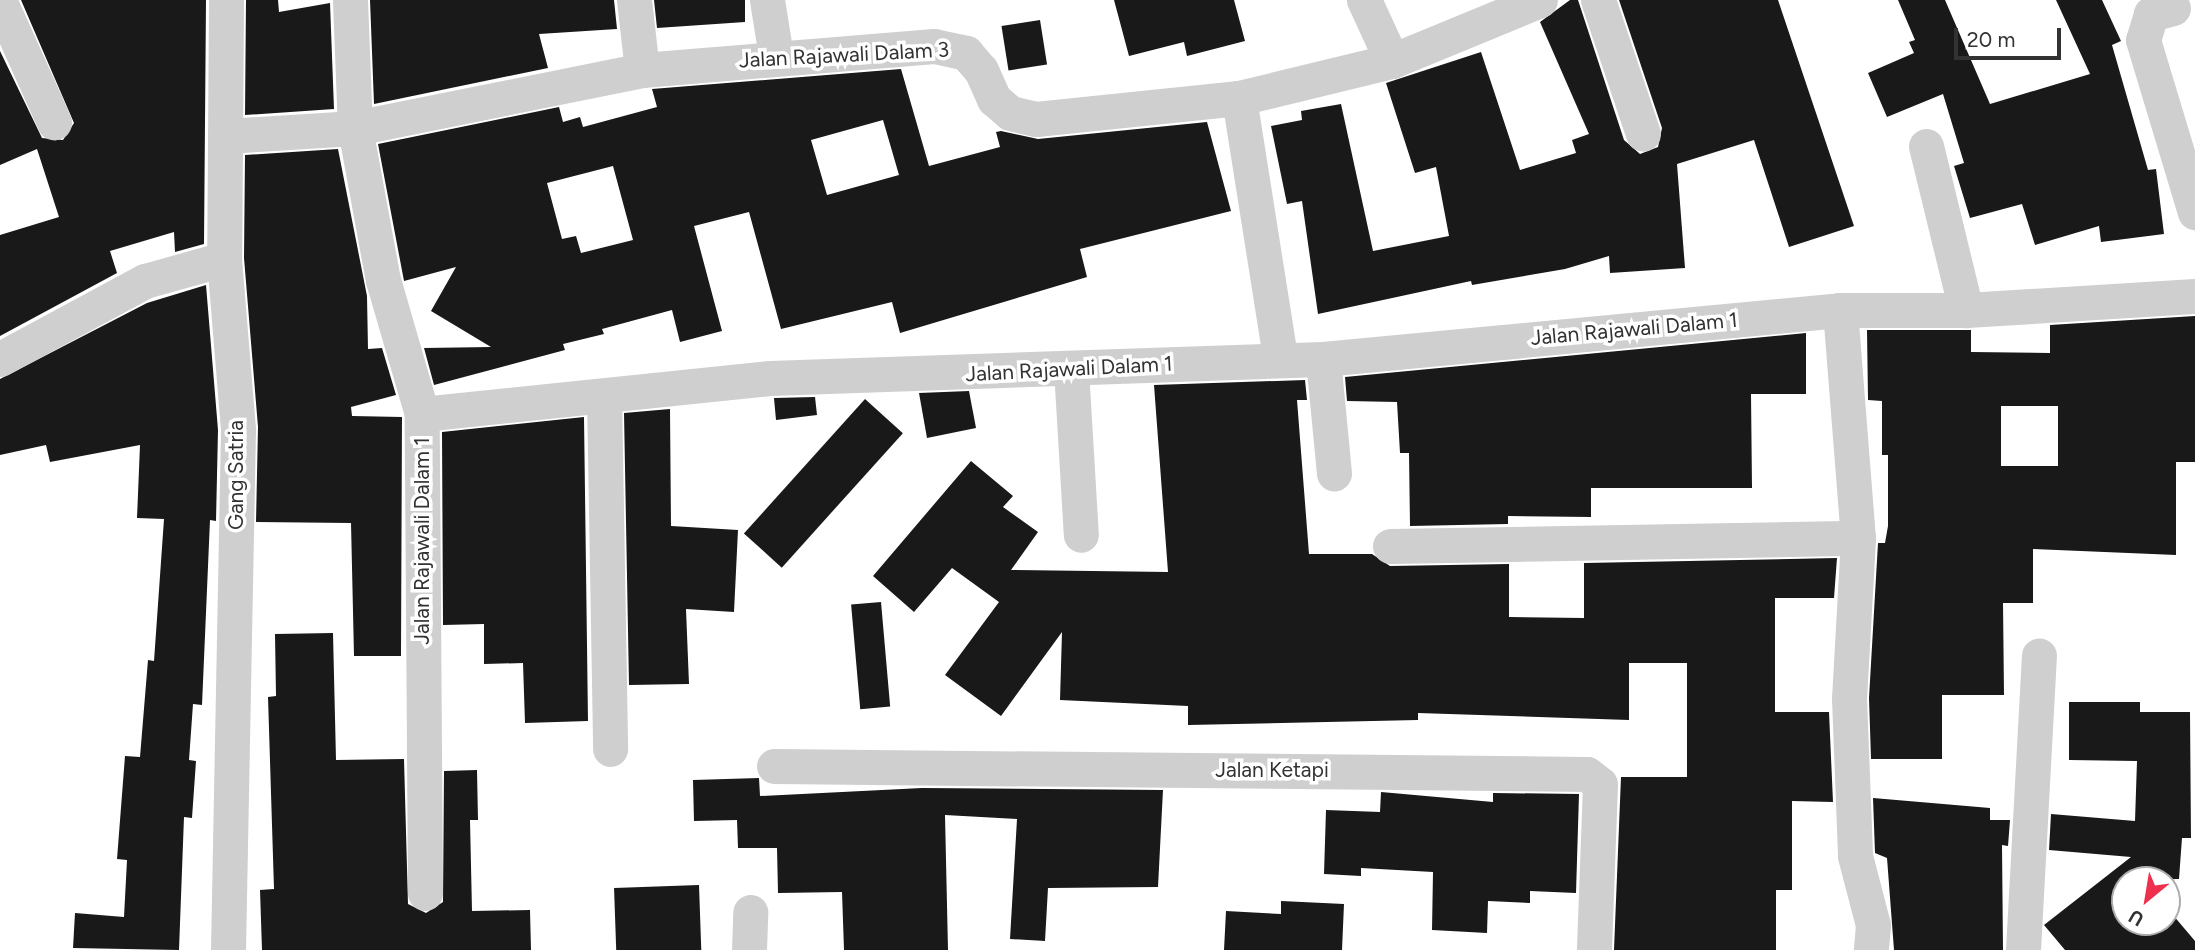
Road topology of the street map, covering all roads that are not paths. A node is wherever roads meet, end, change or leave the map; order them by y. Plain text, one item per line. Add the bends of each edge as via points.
1 (226, 0) edge
2 (350, 0) edge
3 (634, 0) edge
4 (768, 0) edge
5 (1364, 0) edge
6 (1540, 0) edge
7 (1598, 0) edge
8 (0, 2) edge
9 (2173, 8) dead end
10 (776, 56) junction
11 (1392, 61) junction
12 (642, 70) junction
13 (1238, 98) junction
14 (54, 122) dead end
15 (355, 128) junction
16 (1643, 134) dead end
17 (225, 136) junction
18 (1926, 146) dead end
19 (2195, 212) edge
20 (224, 259) junction
21 (2195, 296) edge
22 (1840, 310) junction
23 (1966, 310) junction
24 (1280, 358) junction
25 (0, 359) edge
26 (1323, 359) junction
27 (1071, 369) junction
28 (604, 396) junction
29 (422, 414) junction
30 (1334, 473) dead end
31 (1081, 535) dead end
32 (1858, 538) junction
33 (1390, 546) dead end
34 (2039, 655) dead end
35 (610, 748) dead end
36 (774, 766) dead end
37 (425, 894) dead end
38 (750, 912) dead end
39 (228, 950) edge
40 (749, 950) edge
41 (1594, 950) edge
42 (1871, 950) edge
43 (2023, 950) edge

1 - 17 street, Gang Satria
2 - 15 street
3 - 12 street
4 - 10 street
5 - 11 street
6 - 11 street, Jalan Rajawali Dalam 3
7 - 16 street
8 - 14 street
9 - 19 street via 2151,14 2143,40
10 - 12 street, Jalan Rajawali Dalam 3
10 - 13 street, Jalan Rajawali Dalam 3 via 954,47 974,59 994,99 1027,118
11 - 13 street, Jalan Rajawali Dalam 3
12 - 15 street, Jalan Rajawali Dalam 3
13 - 24 street
15 - 17 street, Jalan Rajawali Dalam 3
15 - 29 street via 383,280
17 - 20 street, Gang Satria
18 - 23 street
20 - 25 street via 145,281
20 - 39 street, Gang Satria via 237,429
21 - 23 street, Jalan Rajawali Dalam 1
22 - 23 street, Jalan Rajawali Dalam 1
22 - 26 street, Jalan Rajawali Dalam 1
22 - 32 street
24 - 26 street, Jalan Rajawali Dalam 1
24 - 27 street, Jalan Rajawali Dalam 1
26 - 30 street
27 - 28 street, Jalan Rajawali Dalam 1 via 770,378
27 - 31 street
28 - 29 street, Jalan Rajawali Dalam 1
28 - 35 street
29 - 37 street, Jalan Rajawali Dalam 1
32 - 33 street
32 - 42 street via 1849,698 1855,856 1872,925
34 - 43 street via 2026,829
36 - 41 street, Jalan Ketapi via 1587,774 1600,784
38 - 40 street

